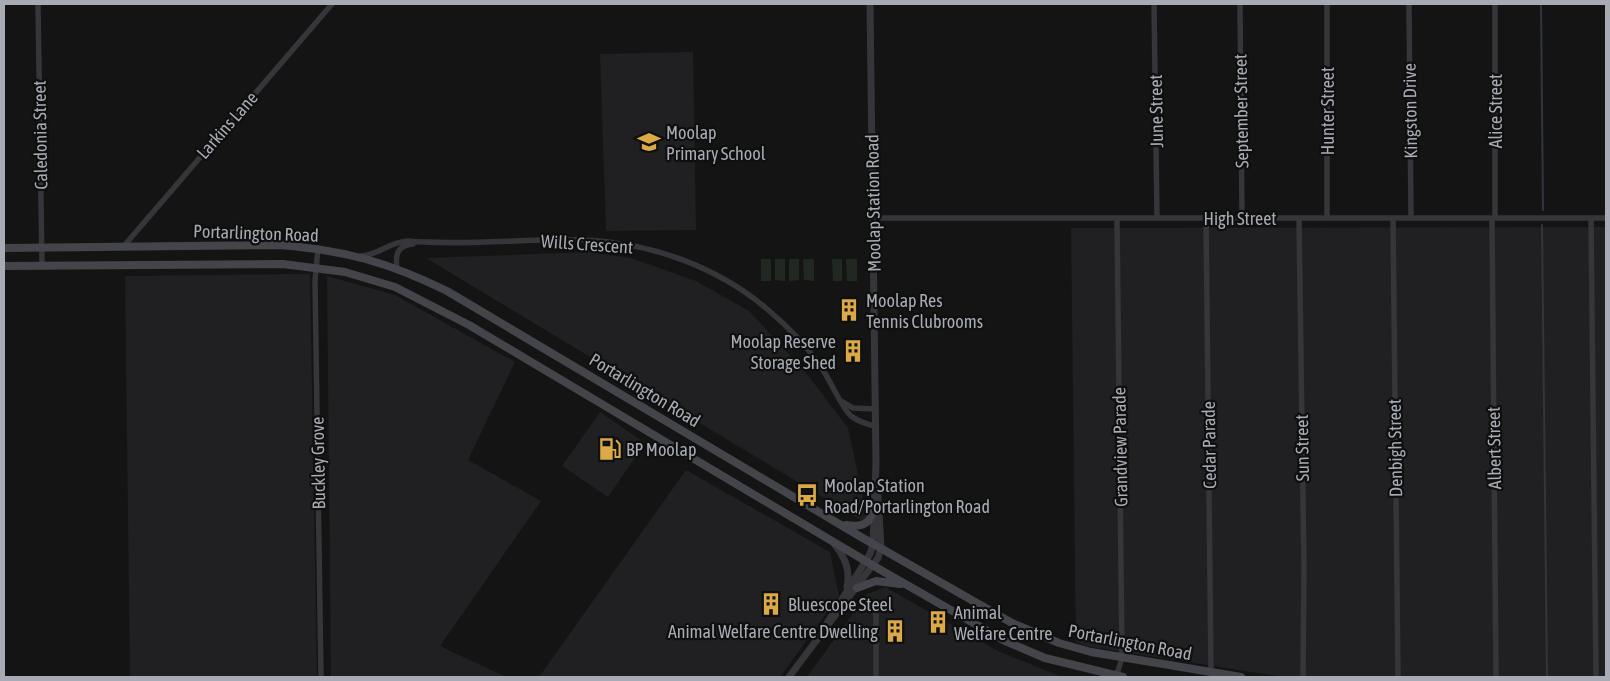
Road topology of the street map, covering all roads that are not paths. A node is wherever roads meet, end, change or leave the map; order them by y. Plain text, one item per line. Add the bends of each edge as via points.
1 (38, 4) edge
2 (332, 4) edge
3 (870, 4) edge
4 (1154, 4) edge
5 (1240, 4) edge
6 (1327, 4) edge
7 (1409, 4) edge
8 (1495, 4) edge
9 (873, 218) junction
10 (1117, 218) junction
11 (1157, 218) junction
12 (1206, 218) junction
13 (1242, 218) junction
14 (1299, 218) junction
15 (1327, 218) junction
16 (1393, 218) junction
17 (1411, 218) junction
18 (1493, 218) junction
19 (1591, 218) junction
20 (1606, 218) edge
21 (422, 242) junction
22 (123, 247) junction
23 (4, 248) edge
24 (42, 248) junction
25 (318, 248) junction
26 (361, 256) junction
27 (42, 265) junction
28 (4, 266) edge
29 (316, 266) junction
30 (397, 269) junction
31 (842, 400) junction
32 (875, 409) junction
33 (875, 426) junction
34 (876, 463) junction
35 (873, 512) junction
36 (841, 524) junction
37 (833, 542) junction
38 (873, 544) junction
39 (881, 548) junction
40 (869, 563) junction
41 (909, 586) junction
42 (857, 588) junction
43 (847, 590) junction
44 (876, 604) dead end
45 (821, 633) junction
46 (1122, 658) junction
47 (1211, 673) junction
48 (322, 677) edge
49 (789, 677) edge
50 (876, 677) edge
51 (1117, 677) edge
52 (1241, 677) edge
53 (1303, 677) edge
54 (1398, 677) edge
55 (1496, 677) edge
56 (1596, 677) edge

1 - 24 street, Caledonia Street
2 - 22 street, Larkins Lane
3 - 9 street, Moolap Station Road
4 - 11 street, June Street
5 - 13 street, September Street
6 - 15 street, Hunter Street
7 - 17 street, Kingston Drive
8 - 18 street, Alice Street
9 - 10 street, High Street
9 - 32 street, Moolap Station Road
10 - 11 street, High Street
10 - 46 street, Grandview Parade
11 - 12 street, High Street
12 - 13 street, High Street
12 - 47 street, Cedar Parade
13 - 14 street, High Street
14 - 15 street, High Street
14 - 53 street, Sun Street
15 - 16 street, High Street
16 - 17 street, High Street
16 - 54 street, Denbigh Street
17 - 18 street, High Street
18 - 19 street, High Street
18 - 55 street, Albert Street
19 - 20 street, High Street
19 - 56 street
21 - 26 street, Wills Crescent via 392,243 379,253
21 - 30 street, Wills Crescent via 400,248 396,258
21 - 31 street, Wills Crescent via 586,240 632,246 683,260 727,281 767,309 806,346
22 - 24 main road, Portarlington Road
22 - 25 main road, Portarlington Road
23 - 24 main road, Portarlington Road
24 - 27 street, Caledonia Street
25 - 26 main road, Portarlington Road
25 - 29 street, Buckley Grove
26 - 30 main road, Portarlington Road
27 - 28 main road, Portarlington Road
27 - 29 main road, Portarlington Road via 193,263
29 - 37 main road, Portarlington Road via 394,287 431,304
29 - 48 street, Buckley Grove
30 - 36 main road, Portarlington Road via 455,296
31 - 32 street via 853,408
31 - 33 street, Wills Crescent via 851,415 860,422
32 - 33 street, Moolap Station Road
33 - 34 street, Moolap Station Road
34 - 35 street, Moolap Station Road
34 - 39 street, Moolap Station Road
35 - 36 main road via 863,526
35 - 38 street, Moolap Station Road
36 - 38 main road, Portarlington Road
37 - 40 main road, Portarlington Road
37 - 43 street via 846,563 849,576
38 - 39 main road, Portarlington Road
38 - 40 street
39 - 40 street
39 - 46 main road, Portarlington Road via 1012,624 1059,643
40 - 41 main road, Portarlington Road
40 - 42 street
40 - 43 street
41 - 42 main road via 886,581 866,583
41 - 51 main road, Portarlington Road via 1013,644 1045,658
42 - 45 street
43 - 45 street
44 - 50 street
45 - 49 street
46 - 47 main road, Portarlington Road
46 - 51 street, Grandview Parade
47 - 52 main road, Portarlington Road

